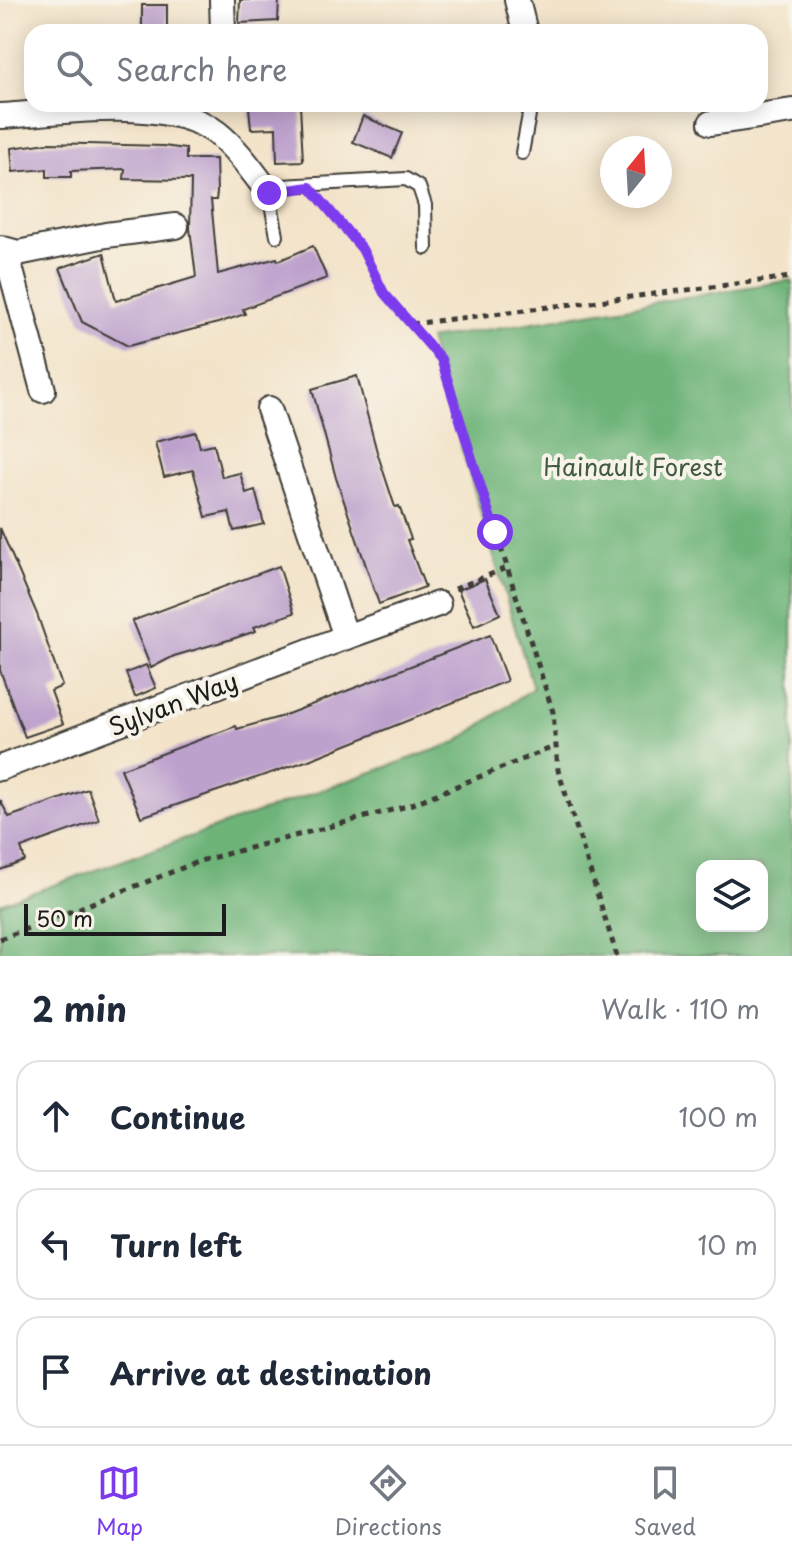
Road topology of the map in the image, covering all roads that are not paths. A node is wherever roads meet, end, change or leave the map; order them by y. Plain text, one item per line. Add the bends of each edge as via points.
1 (222, 0) edge
2 (517, 0) edge
3 (223, 24) edge
4 (523, 24) edge
5 (792, 111) edge
6 (86, 112) edge
7 (196, 112) edge
8 (530, 112) edge
9 (0, 116) edge
10 (711, 123) dead end
11 (522, 153) dead end
12 (266, 190) junction
13 (176, 226) dead end
14 (277, 236) dead end
15 (426, 248) dead end
16 (3, 250) edge
17 (43, 390) dead end
18 (269, 409) dead end
19 (438, 604) road end
20 (346, 637) junction
21 (0, 768) edge

1 - 3 street
2 - 4 street
5 - 10 street
6 - 9 street
7 - 12 street
8 - 11 lane
12 - 14 lane
12 - 15 lane via 406,179 419,187 425,205
13 - 16 street via 18,253
16 - 17 street
18 - 20 street
19 - 20 street, Sylvan Way
20 - 21 street, Sylvan Way

